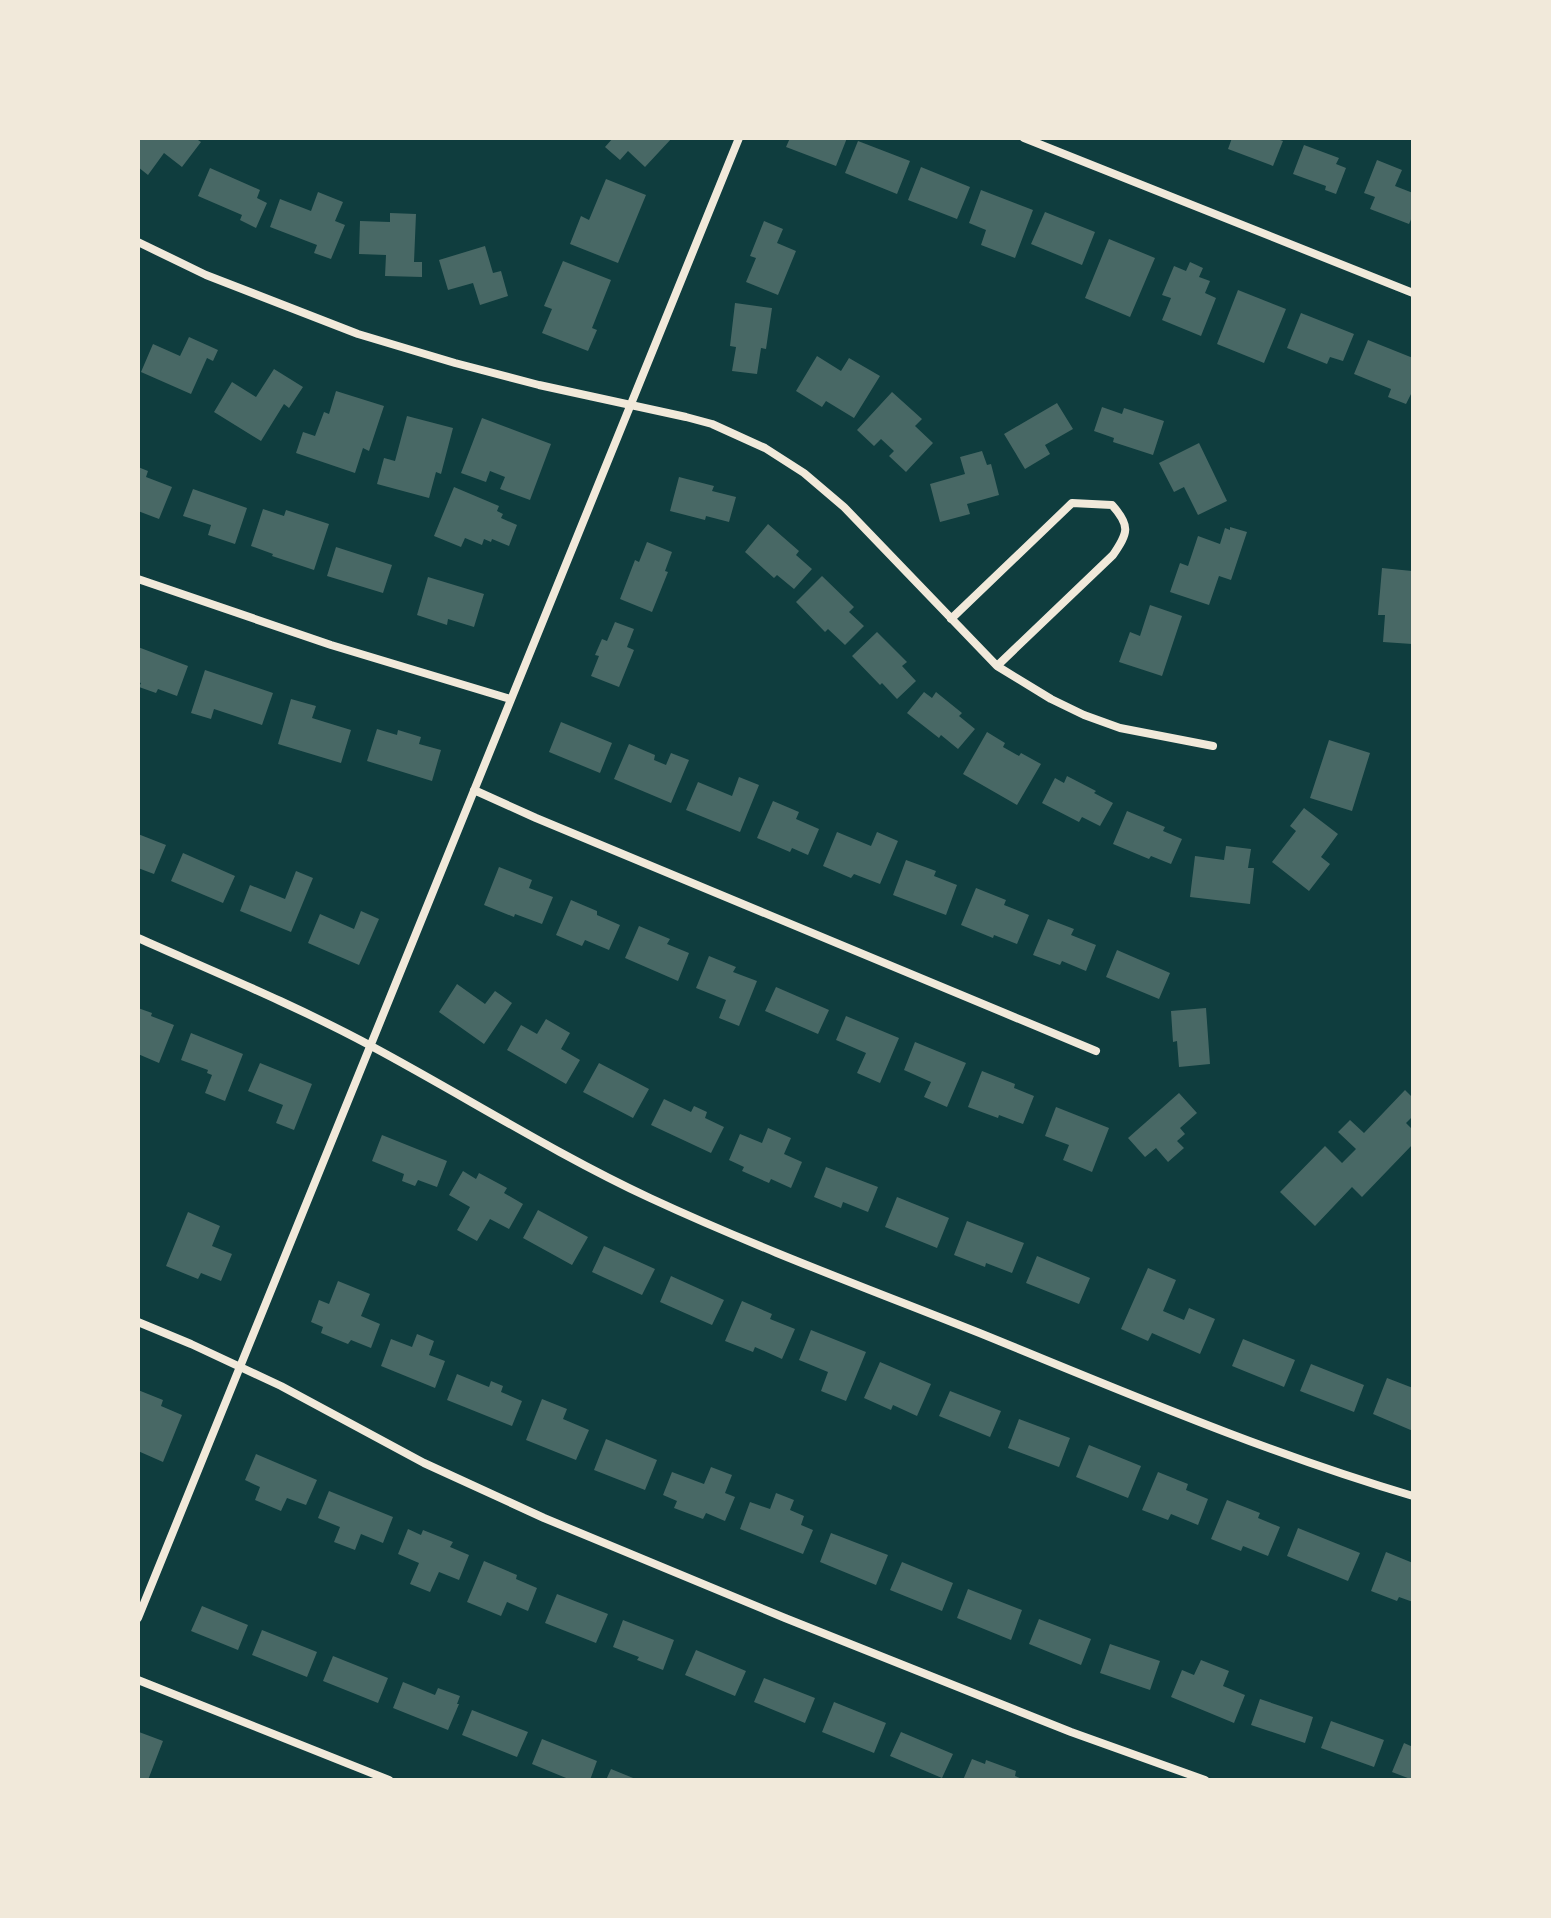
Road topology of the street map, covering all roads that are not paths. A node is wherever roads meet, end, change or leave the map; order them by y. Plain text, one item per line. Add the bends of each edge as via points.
1 (739, 138) edge
2 (1024, 138) edge
3 (138, 242) edge
4 (1413, 293) edge
5 (631, 405) junction
6 (138, 579) edge
7 (951, 619) junction
8 (997, 666) junction
9 (510, 699) junction
10 (1213, 746) dead end
11 (474, 790) junction
12 (138, 938) edge
13 (371, 1046) junction
14 (1096, 1051) dead end
15 (138, 1322) edge
16 (241, 1367) junction
17 (1413, 1496) edge
18 (138, 1618) edge
19 (138, 1680) edge
20 (389, 1780) edge
21 (1205, 1780) edge

1 - 5 street
2 - 4 street
3 - 5 street via 206,275 358,334 483,371
5 - 7 street via 712,424 804,473 844,507
5 - 9 street
6 - 9 street
7 - 8 street
7 - 8 street via 1072,503 1112,505 1126,528 1113,555
8 - 10 street via 1096,720
9 - 11 street
11 - 13 street
11 - 14 street
12 - 13 street
13 - 16 street
13 - 17 street via 652,1199 1218,1430
15 - 16 street
16 - 18 street
16 - 21 street via 424,1463 544,1518 1057,1726
19 - 20 street

